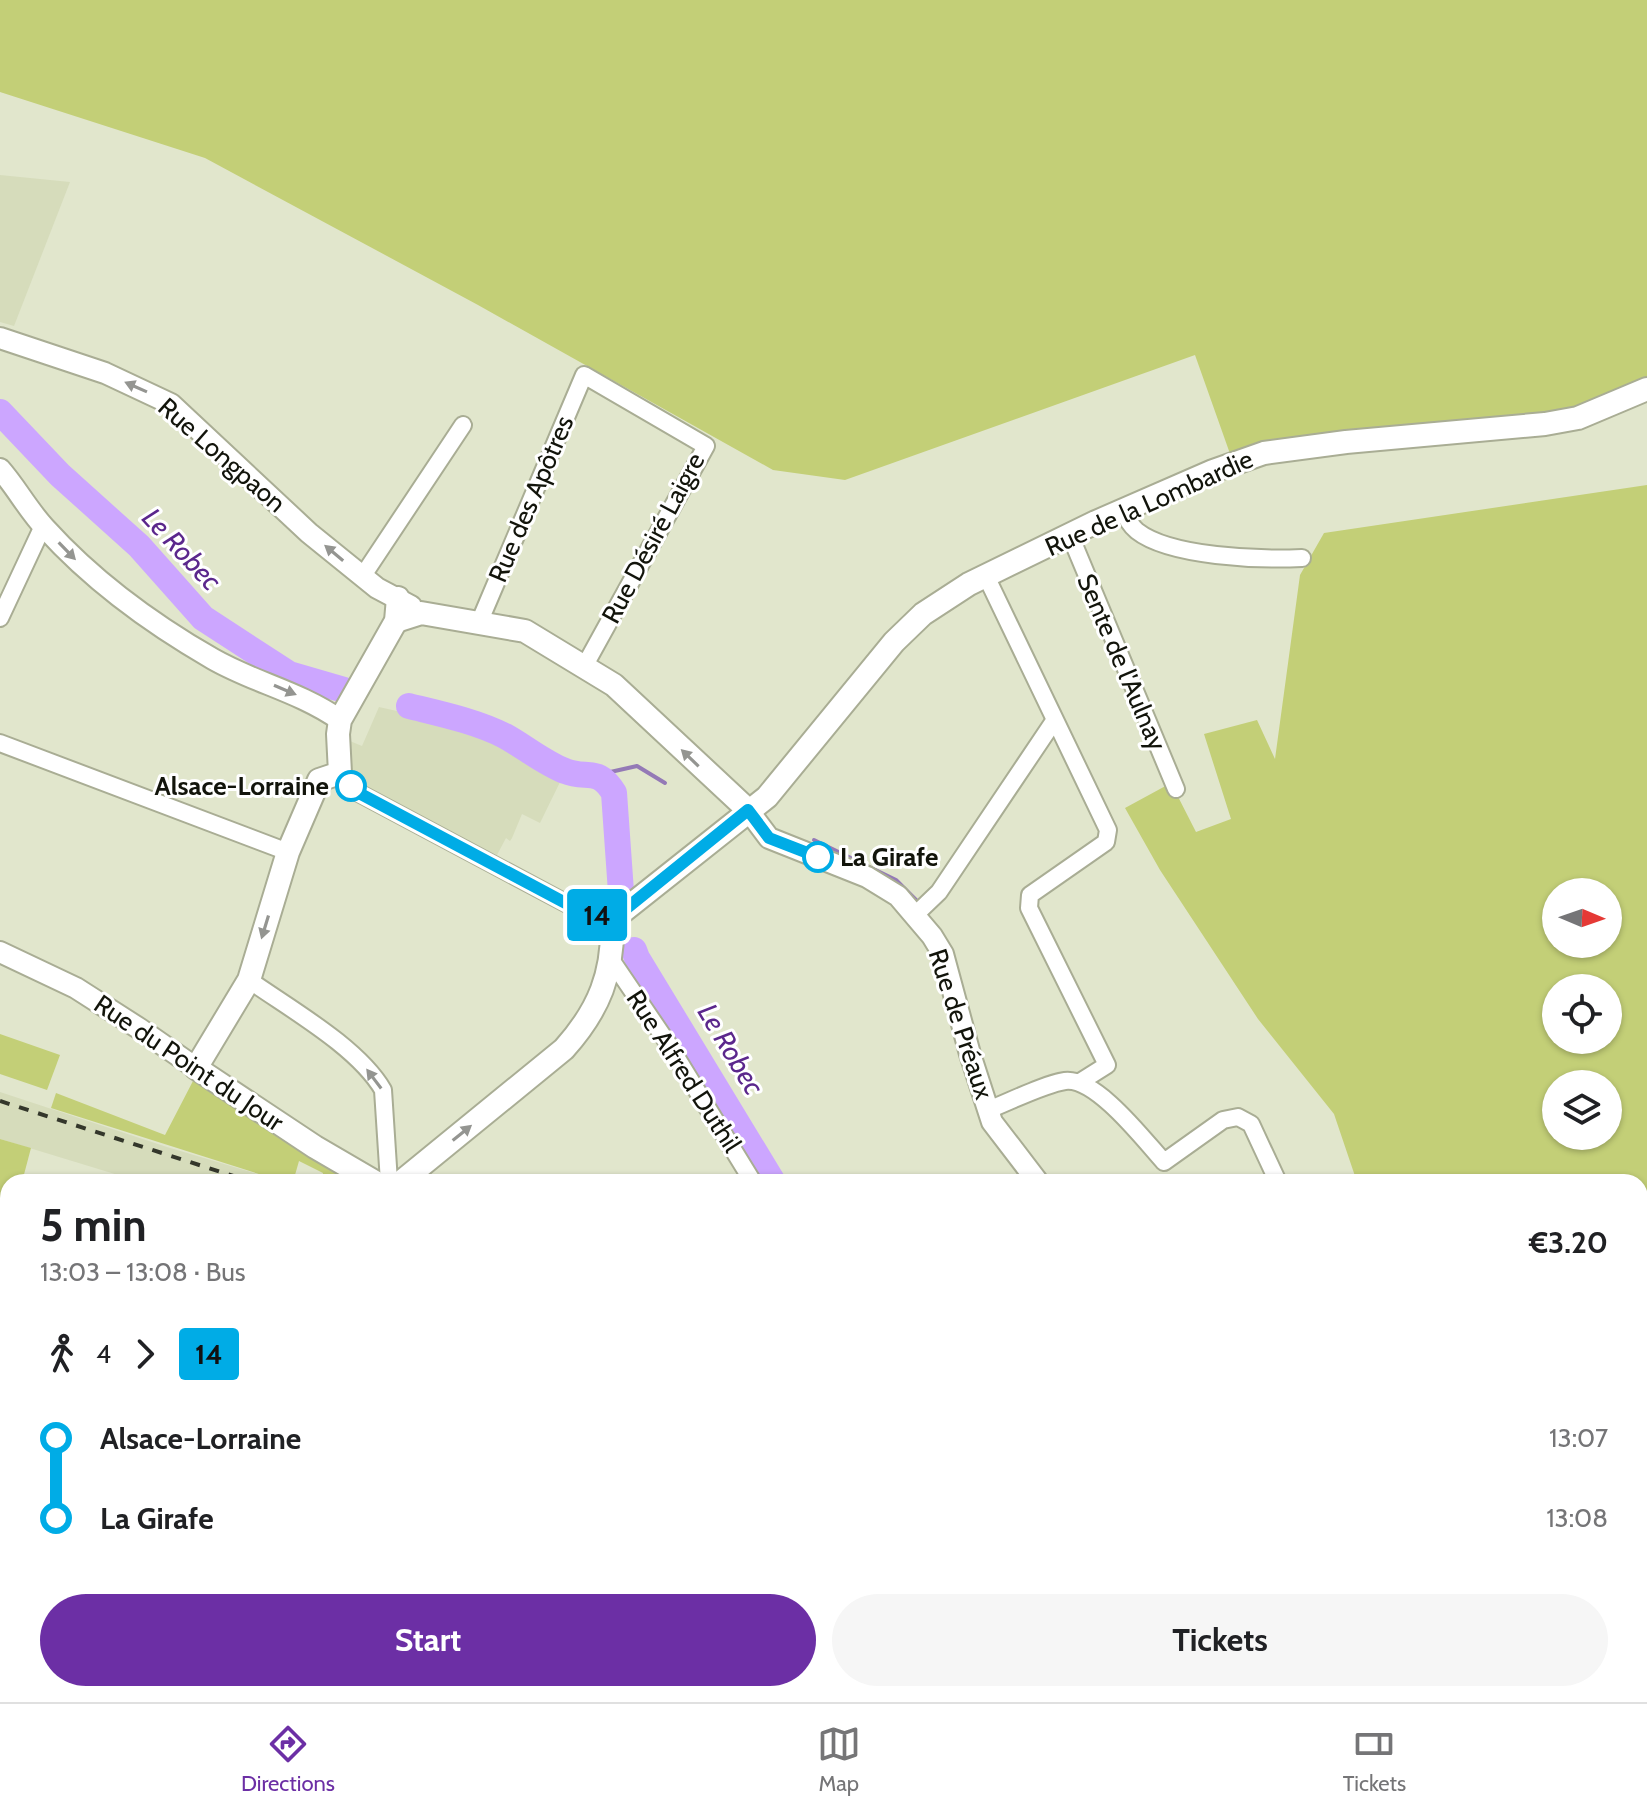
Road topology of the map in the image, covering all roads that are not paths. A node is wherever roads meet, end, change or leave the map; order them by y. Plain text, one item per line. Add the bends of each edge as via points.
1 (0, 338) edge
2 (584, 375) joint
3 (1647, 389) edge
4 (463, 425) dead end
5 (0, 469) edge
6 (1123, 511) junction
7 (43, 526) junction
8 (1070, 535) junction
9 (1302, 558) dead end
10 (986, 576) junction
11 (362, 577) junction
12 (398, 598) junction
13 (421, 613) junction
14 (0, 618) edge
15 (396, 621) junction
16 (479, 623) junction
17 (584, 667) junction
18 (340, 720) junction
19 (1054, 721) junction
20 (0, 743) edge
21 (340, 773) junction
22 (1176, 789) dead end
23 (748, 810) junction
24 (288, 852) junction
25 (915, 915) junction
26 (612, 920) junction
27 (0, 952) edge
28 (612, 961) junction
29 (249, 980) junction
30 (196, 1068) junction
31 (1080, 1082) junction
32 (988, 1110) junction
33 (361, 1174) edge
34 (388, 1174) edge
35 (411, 1174) edge
36 (748, 1174) edge
37 (1032, 1174) edge
38 (1274, 1174) edge

11 -> 1 street, Rue Longpaon via 171,404 105,373
2 - 16 street, Rue des Apôtres
2 - 17 street, Rue Désiré Laigre via 706,446
3 - 6 main road, Rue de la Lombardie via 1578,418 1545,424 1264,453
4 - 11 street
5 - 7 street
6 - 8 main road, Rue de la Lombardie
6 - 9 street via 1136,530 1172,546 1265,560
7 - 14 street
7 -> 18 street via 76,561 151,619 215,660 315,703
8 - 10 main road, Rue de la Lombardie
8 - 22 street, Sente de l'Aulnay
10 - 19 street
10 - 23 main road, Rue de la Lombardie via 937,604 901,634 782,781
11 - 12 street, Rue Longpaon
12 - 13 street, Rue Longpaon
12 - 15 main road
13 - 15 main road
13 - 16 main road
15 - 18 main road
16 - 17 main road via 525,631
23 -> 17 main road via 614,685
18 - 21 main road
19 - 25 street via 939,892
19 - 31 street via 1108,830 1106,842 1030,895 1029,908 1107,1065
20 - 24 street
21 - 24 main road via 319,780
21 - 26 street via 368,798 573,907
23 - 25 street, Rue de Préaux via 769,838 867,877 898,896
23 - 26 main road, Rue de la Lombardie
24 -> 29 main road
25 - 32 street, Rue de Préaux via 943,954
26 - 28 main road
27 - 30 street, Rue du Point du Jour via 76,988
35 -> 28 main road via 564,1049 595,1007
28 - 36 street, Rue Alfred Duthil
29 - 30 main road
34 -> 29 street via 383,1090 377,1080 355,1056
30 - 33 main road, Rue du Point du Jour
31 - 32 street via 1064,1081
31 - 38 street via 1105,1099 1164,1162 1223,1120 1238,1117 1251,1124
32 - 37 street, Rue de Préaux

